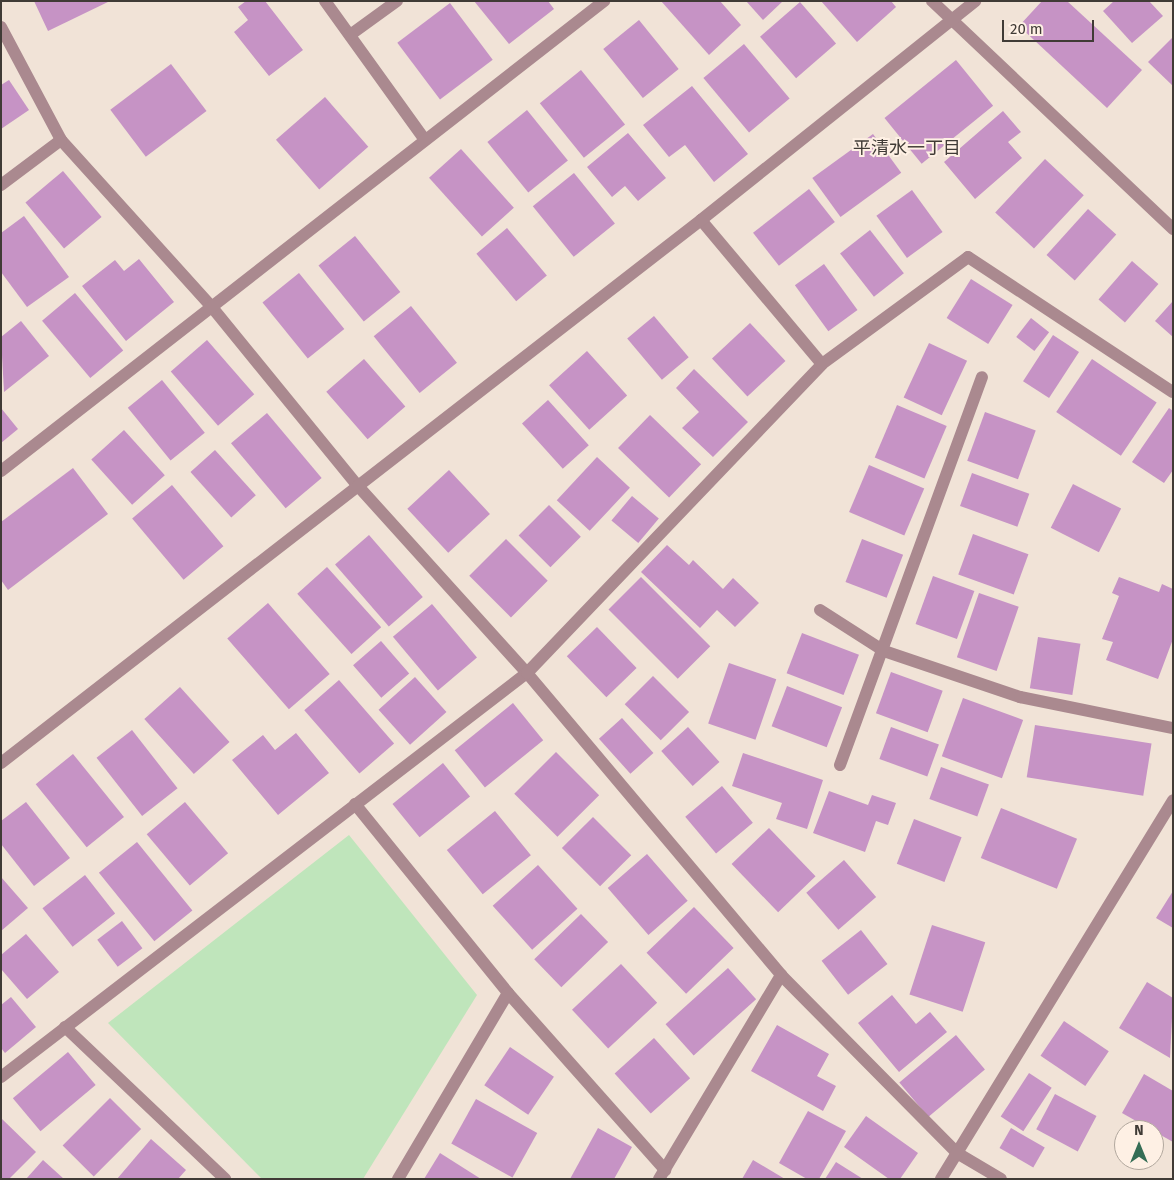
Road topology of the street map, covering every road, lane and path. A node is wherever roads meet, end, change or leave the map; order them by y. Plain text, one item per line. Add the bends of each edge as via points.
1 (325, 1) edge
2 (396, 1) edge
3 (604, 1) edge
4 (932, 1) edge
5 (974, 1) edge
6 (952, 21) junction
7 (1, 27) edge
8 (350, 35) junction
9 (61, 140) junction
10 (424, 140) junction
11 (1, 185) edge
12 (701, 220) junction
13 (1173, 229) edge
14 (211, 306) junction
15 (822, 364) junction
16 (982, 377) dead end
17 (1173, 392) edge
18 (1, 471) edge
19 (358, 486) junction
20 (820, 610) dead end
21 (884, 650) junction
22 (527, 673) junction
23 (1173, 728) edge
24 (1, 763) edge
25 (840, 765) dead end
26 (1173, 800) edge
27 (355, 804) junction
28 (781, 975) junction
29 (508, 993) junction
30 (65, 1027) junction
31 (1, 1077) edge
32 (957, 1153) junction
33 (662, 1174) edge
34 (225, 1179) edge
35 (398, 1179) edge
36 (941, 1179) edge
37 (1001, 1179) edge

1 - 8 street
2 - 8 street
3 - 10 street
4 - 6 street
5 - 6 street
6 - 12 street
6 - 13 street
7 - 9 street
8 - 10 street
9 - 11 street
9 - 14 street
10 - 14 street
12 - 15 street
12 - 19 street
14 - 18 street
14 - 19 street
15 - 17 street via 968,257
15 - 22 street
16 - 21 street
19 - 22 street
19 - 24 street
20 - 21 street
21 - 23 street via 1020,697
21 - 25 street
22 - 27 street
22 - 28 street
26 - 32 street
27 - 29 street
27 - 30 street
28 - 32 street
28 - 33 street
29 - 33 street
29 - 35 street
30 - 31 street
30 - 34 street
32 - 36 street
32 - 37 street

